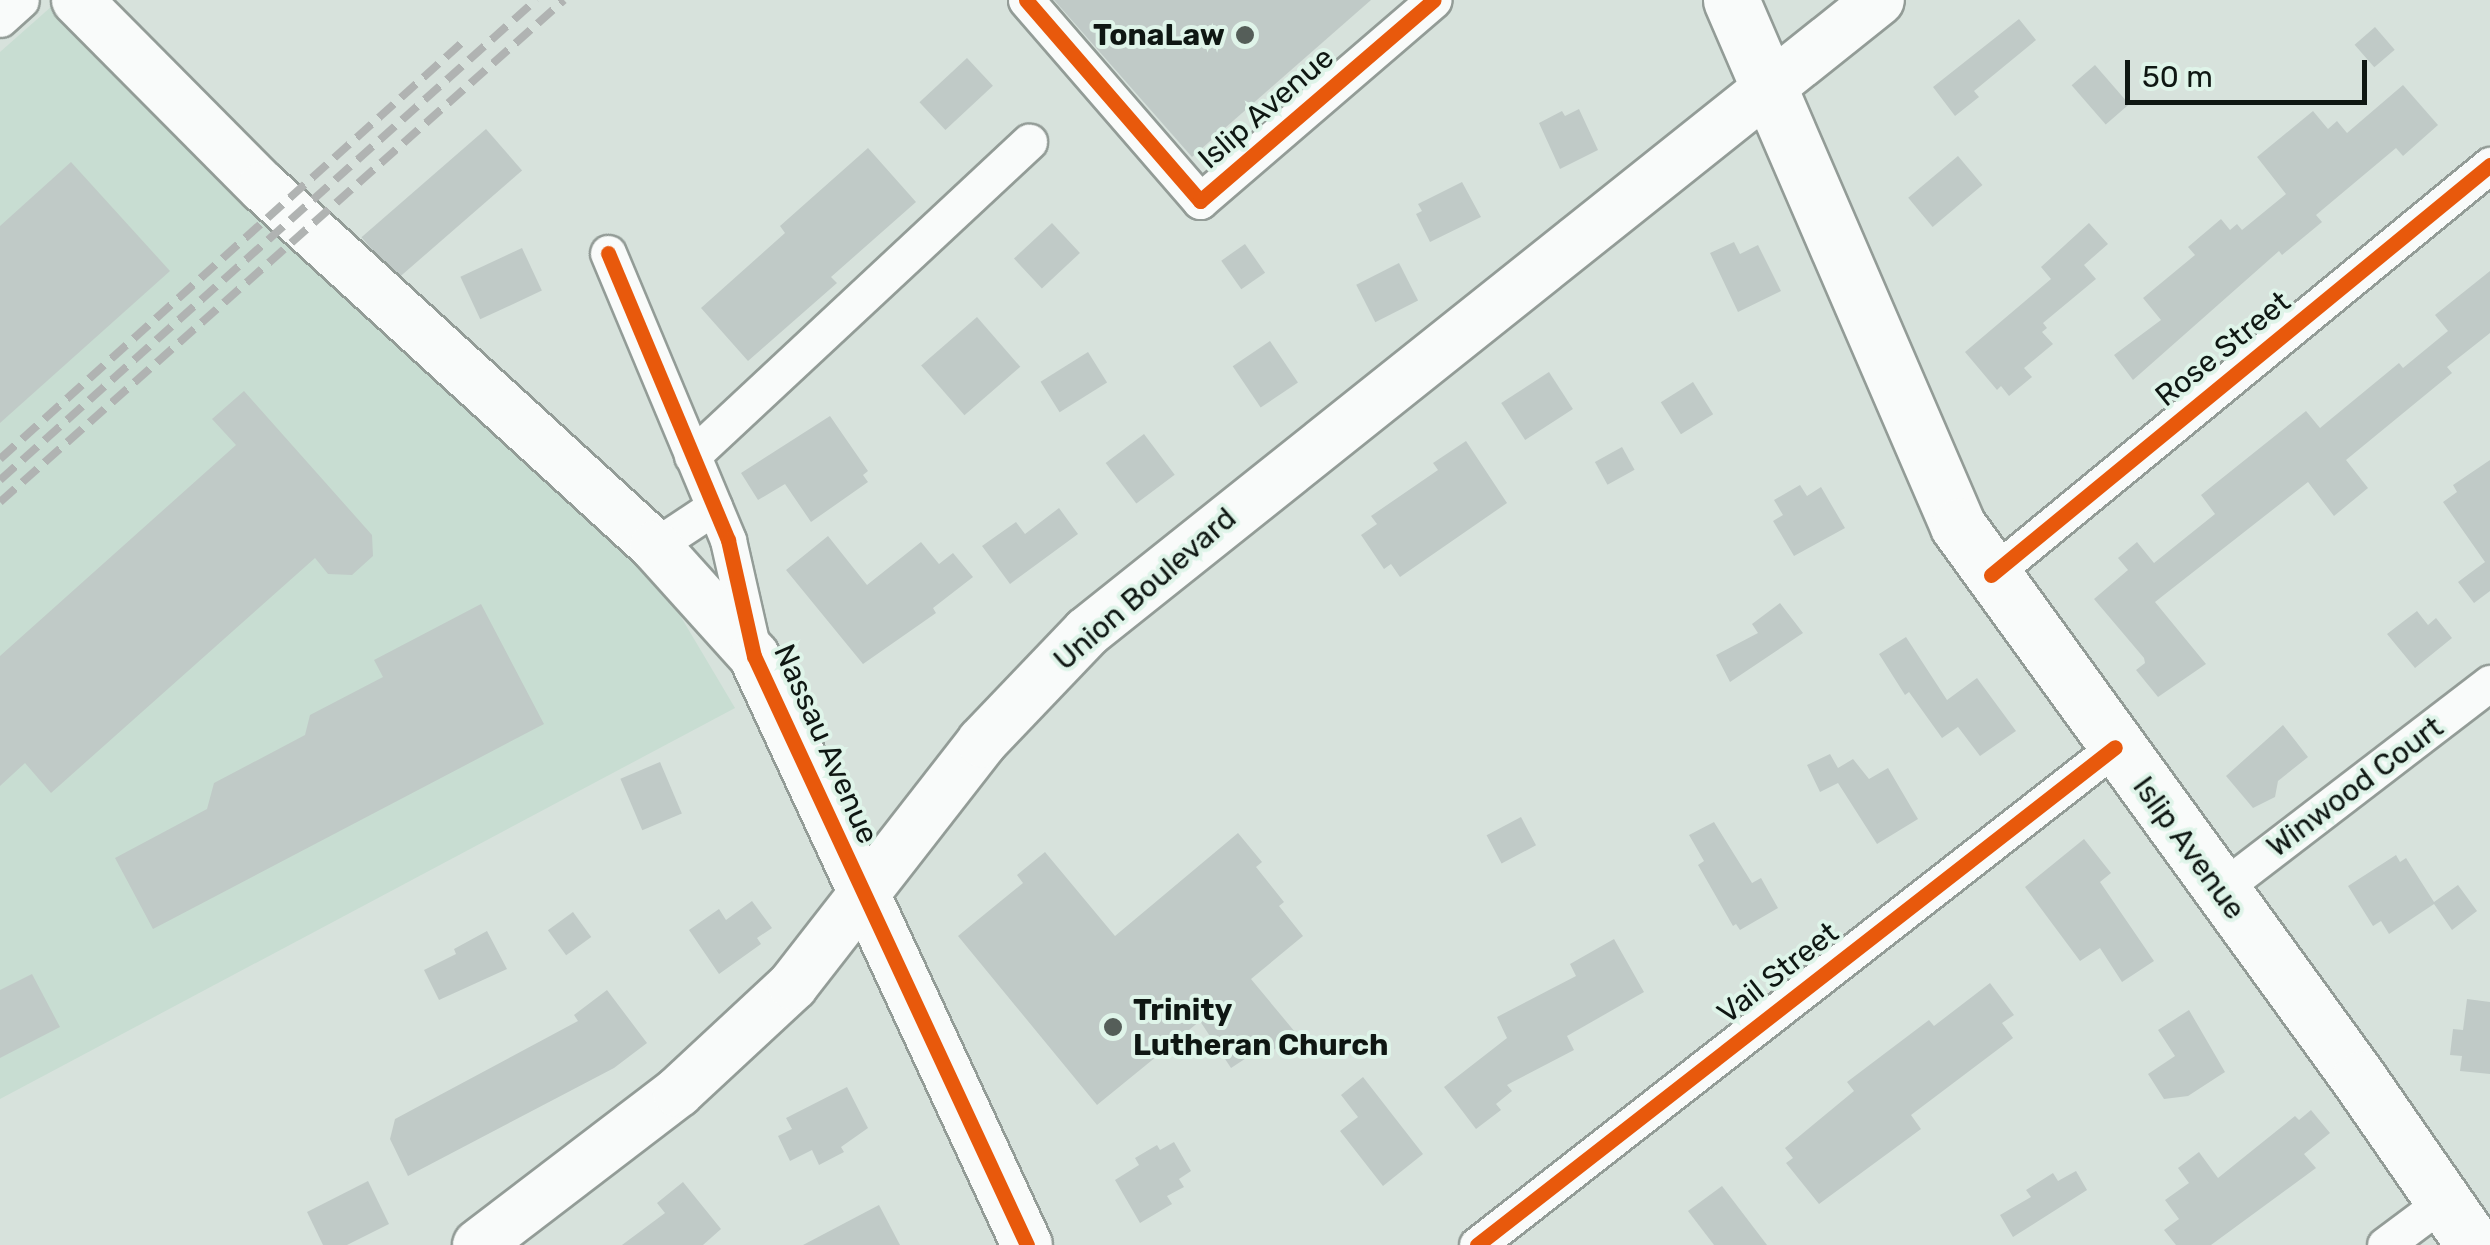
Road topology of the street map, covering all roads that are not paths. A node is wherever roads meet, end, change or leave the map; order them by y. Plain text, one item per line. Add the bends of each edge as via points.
1 (21, 0) edge
2 (76, 0) edge
3 (1026, 0) edge
4 (1434, 0) edge
5 (1731, 0) edge
6 (1879, 0) edge
7 (0, 19) edge
8 (1771, 84) junction
9 (1028, 142) dead end
10 (2490, 166) edge
11 (608, 253) dead end
12 (692, 456) junction
13 (714, 507) junction
14 (655, 546) junction
15 (1990, 575) junction
16 (754, 656) junction
17 (2490, 683) edge
18 (2115, 747) junction
19 (2220, 890) junction
20 (861, 894) junction
21 (2459, 1223) edge
22 (478, 1245) edge
23 (1027, 1245) edge
24 (1477, 1245) edge
25 (2385, 1245) edge

1 - 7 street
2 - 14 main road, Nassau Avenue via 263,187
3 - 4 street, Islip Avenue via 1200,201
5 - 8 main road, Islip Avenue
6 - 8 main road, Union Boulevard
8 - 15 main road, Islip Avenue via 1958,526
8 - 20 main road, Union Boulevard via 1087,632 982,742
9 - 12 street
10 - 15 street, Rose Street
11 - 12 street, Nassau Avenue
12 - 13 street, Nassau Avenue
13 - 14 street
13 - 16 street, Nassau Avenue
14 - 16 main road, Nassau Avenue
15 - 18 main road, Islip Avenue
16 - 20 main road, Nassau Avenue
17 - 19 street, Winwood Court
18 - 19 main road, Islip Avenue
18 - 24 street, Vail Street
19 - 21 main road, Islip Avenue
20 - 22 main road, Union Boulevard via 792,985 678,1092
20 - 23 main road, Nassau Avenue
21 - 25 street

